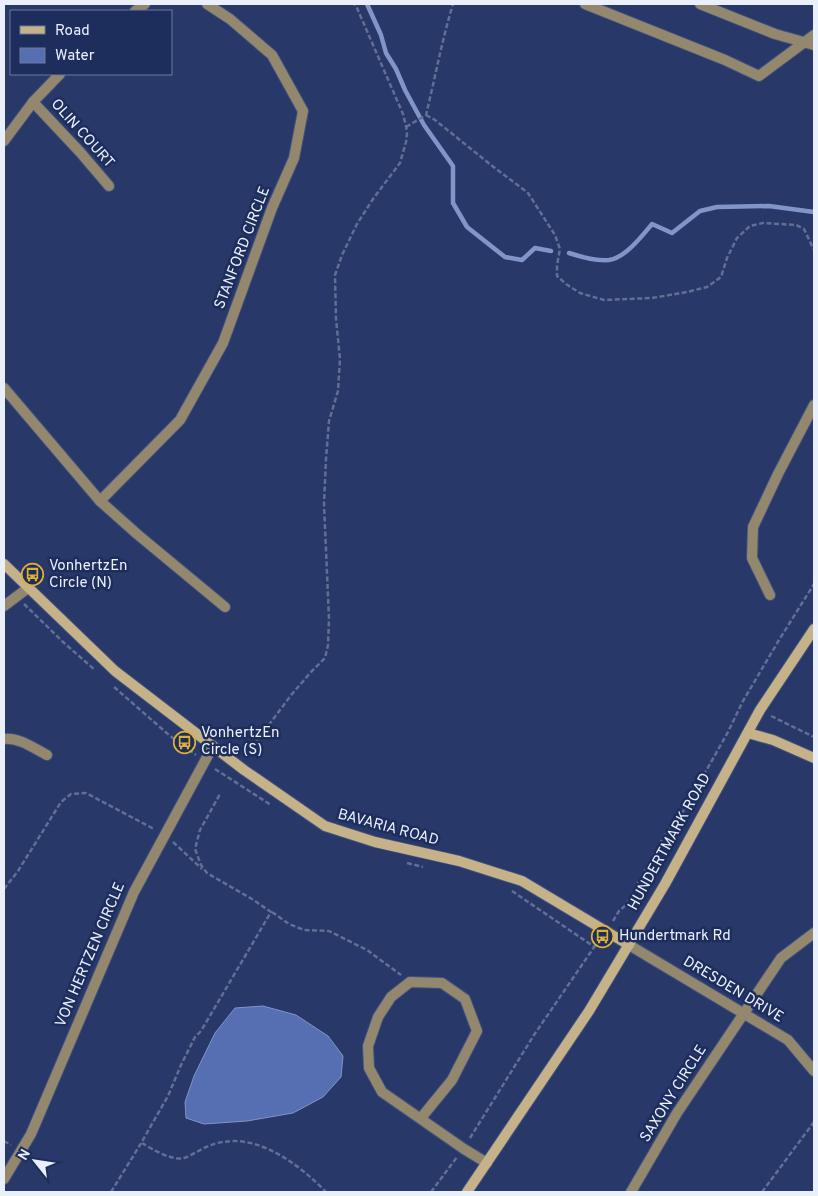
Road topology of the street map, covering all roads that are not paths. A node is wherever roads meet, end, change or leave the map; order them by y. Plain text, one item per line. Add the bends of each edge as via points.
1 (207, 4) edge
2 (585, 4) edge
3 (700, 4) edge
4 (814, 35) edge
5 (809, 43) edge
6 (59, 75) edge
7 (33, 102) junction
8 (4, 141) edge
9 (109, 186) dead end
10 (4, 388) edge
11 (814, 405) edge
12 (100, 501) junction
13 (4, 564) edge
14 (28, 588) junction
15 (770, 595) dead end
16 (4, 606) edge
17 (225, 607) dead end
18 (814, 630) edge
19 (748, 733) junction
20 (4, 739) edge
21 (213, 746) junction
22 (48, 755) dead end
23 (814, 758) edge
24 (814, 933) edge
25 (629, 945) junction
26 (744, 1014) junction
27 (814, 1071) edge
28 (420, 1118) junction
29 (487, 1163) junction
30 (4, 1179) edge
31 (467, 1192) edge
32 (631, 1192) edge

1 - 12 street, STANFORD CIRCLE via 272,55 303,111 294,158 223,343 180,420
2 - 5 street via 759,76
3 - 5 street via 775,34
4 - 5 street
6 - 7 street
7 - 8 street
7 - 9 street, OLIN COURT
10 - 12 street
11 - 15 street via 753,527 752,558
12 - 17 street
13 - 14 street, BAVARIA ROAD
14 - 16 street
14 - 21 street, BAVARIA ROAD via 115,670
18 - 19 street, HUNDERTMARK ROAD
19 - 23 street
19 - 25 street, HUNDERTMARK ROAD
20 - 22 street via 24,743
21 - 25 street, BAVARIA ROAD via 324,826 522,880
21 - 30 street, VON HERTZEN CIRCLE via 134,892 31,1134
24 - 26 street, SAXONY CIRCLE via 781,958
25 - 26 street, DRESDEN DRIVE
25 - 29 street, HUNDERTMARK ROAD via 589,1011
26 - 27 street, DRESDEN DRIVE via 788,1040
26 - 32 street, SAXONY CIRCLE via 677,1112
28 - 28 street via 382,1092 369,1068 368,1046 378,1017 391,997 410,982 442,983 465,999 477,1031 452,1080
28 - 29 street
29 - 31 street, HUNDERTMARK ROAD

